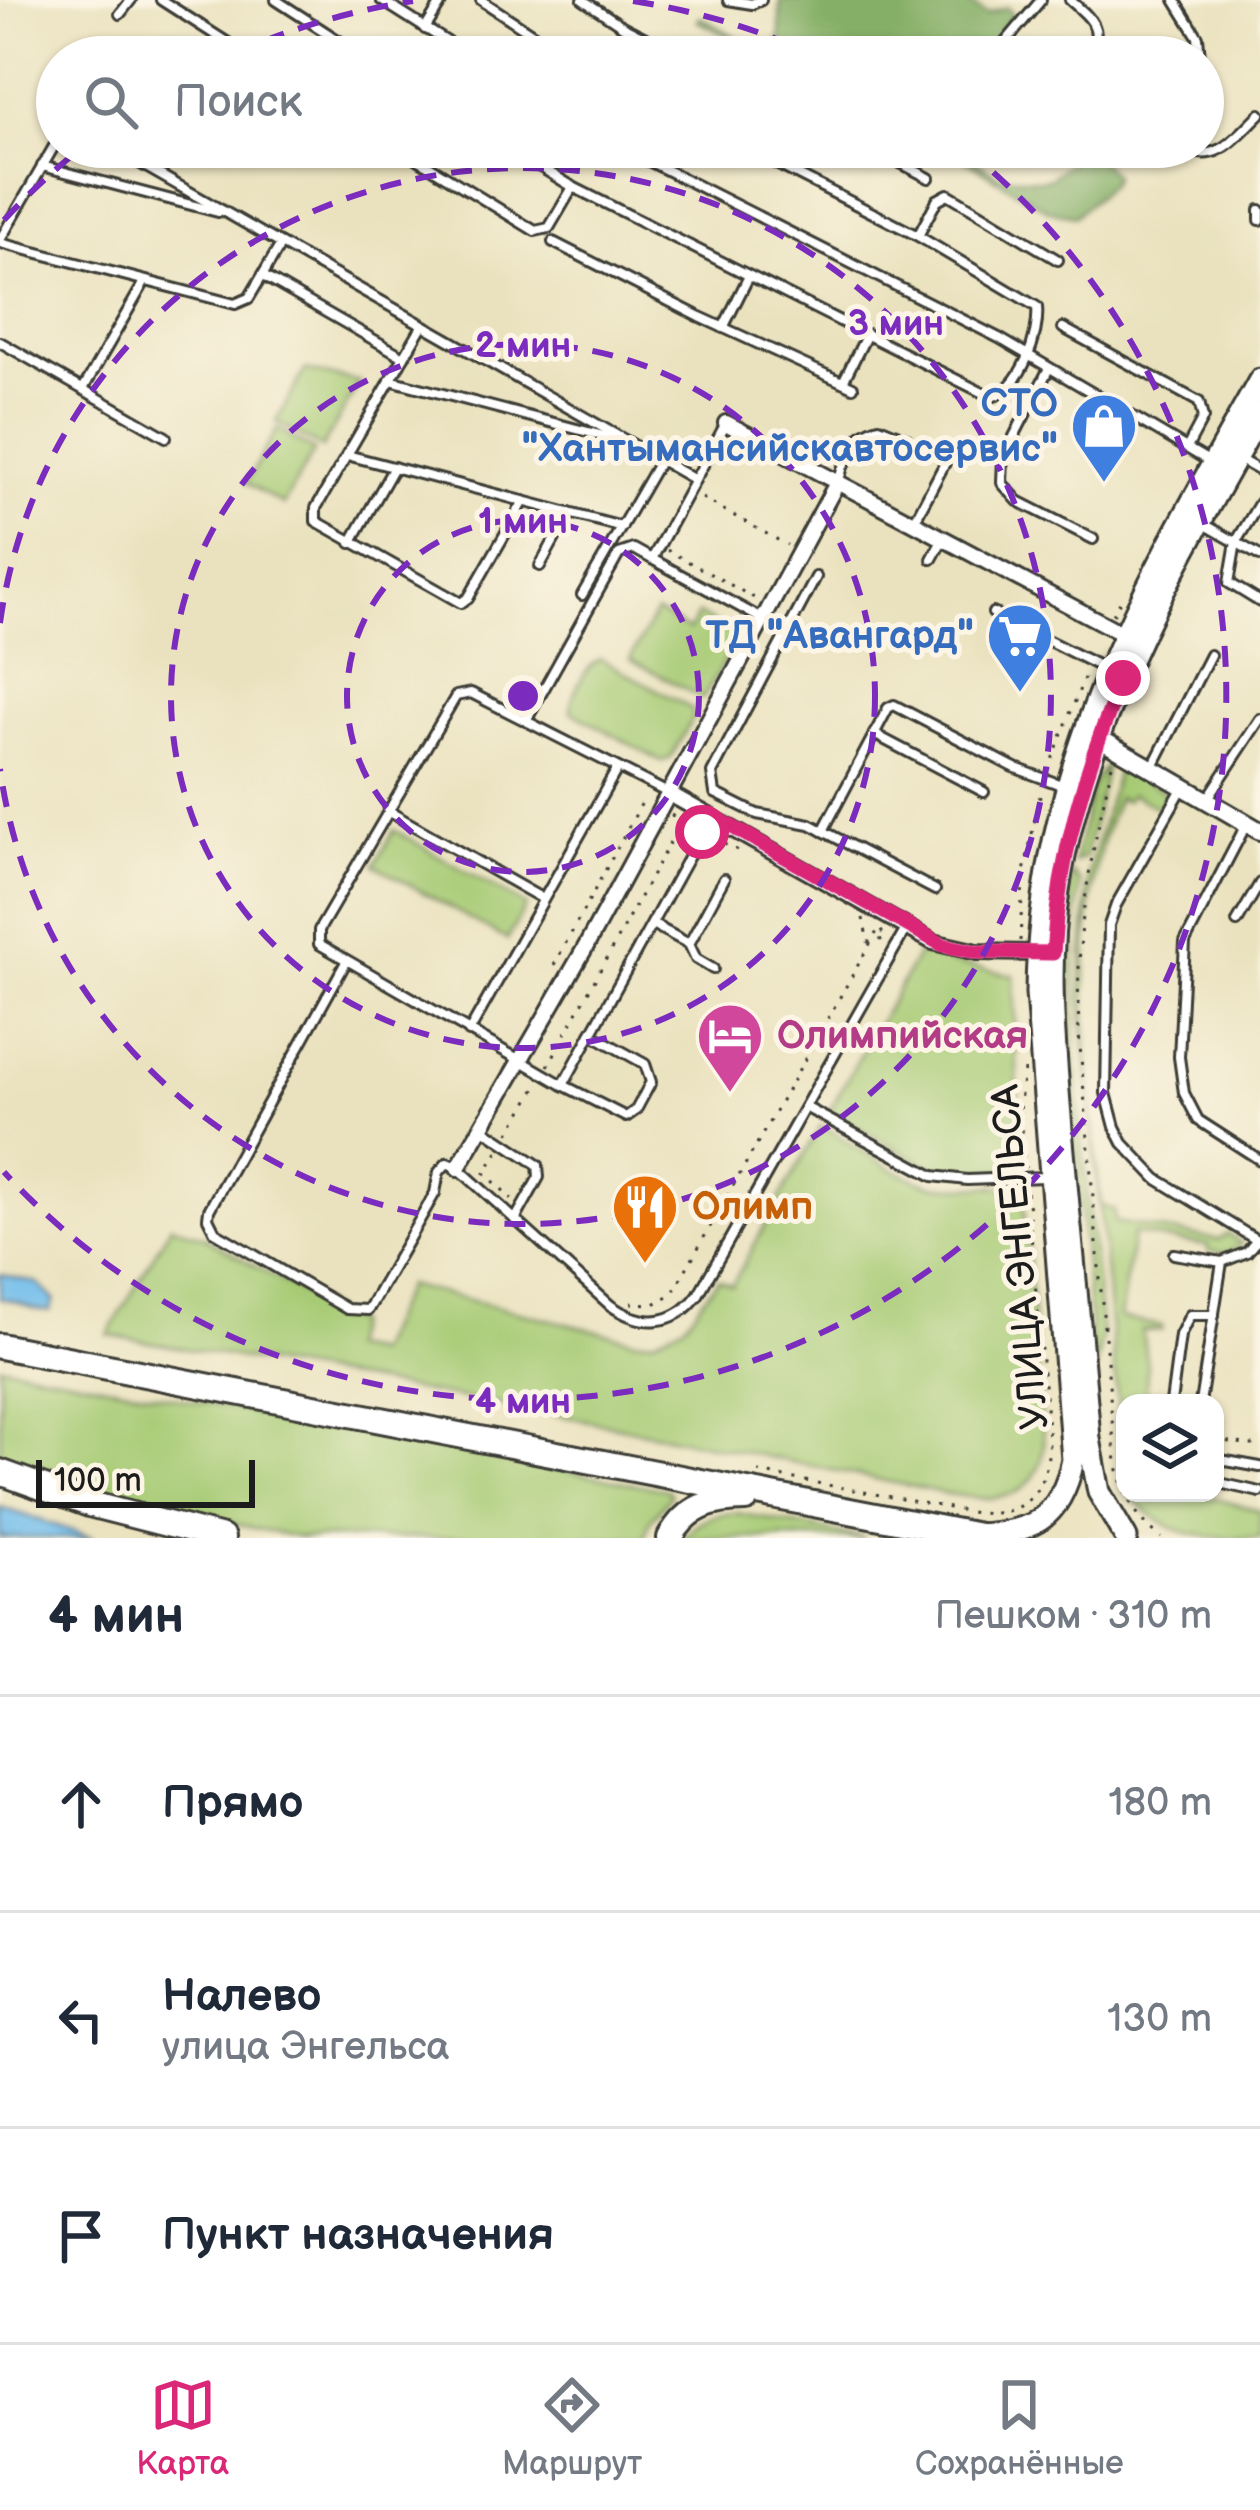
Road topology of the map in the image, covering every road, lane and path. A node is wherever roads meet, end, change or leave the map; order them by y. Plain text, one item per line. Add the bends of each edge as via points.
1 (131, 0) edge
2 (161, 0) edge
3 (276, 0) edge
4 (381, 0) edge
5 (443, 0) edge
6 (481, 0) edge
7 (583, 0) edge
8 (728, 0) edge
9 (761, 0) edge
10 (1042, 0) edge
11 (1070, 0) edge
12 (1175, 0) edge
13 (120, 14) dead end
14 (425, 29) junction
15 (217, 36) edge
16 (332, 36) edge
17 (436, 36) edge
18 (536, 36) edge
19 (641, 36) edge
20 (1011, 36) edge
21 (1097, 36) edge
22 (1197, 36) edge
23 (1260, 114) edge
24 (1224, 145) edge
25 (42, 168) edge
26 (51, 168) edge
27 (148, 168) edge
28 (432, 168) edge
29 (542, 168) edge
30 (663, 168) edge
31 (784, 168) edge
32 (910, 168) edge
33 (929, 178) dead end
34 (573, 187) junction
35 (1260, 210) edge
36 (231, 215) junction
37 (1260, 220) edge
38 (918, 236) junction
39 (0, 242) edge
40 (553, 242) dead end
41 (281, 244) junction
42 (1058, 260) dead end
43 (262, 275) junction
44 (749, 276) junction
45 (145, 281) junction
46 (422, 326) junction
47 (723, 328) junction
48 (1063, 328) dead end
49 (867, 334) junction
50 (0, 342) edge
51 (404, 356) junction
52 (1026, 357) junction
53 (1048, 370) junction
54 (390, 380) junction
55 (1260, 380) edge
56 (843, 382) junction
57 (853, 387) dead end
58 (83, 389) junction
59 (1260, 414) edge
60 (726, 423) joint
61 (166, 437) dead end
62 (906, 438) dead end
63 (629, 443) junction
64 (1187, 448) junction
65 (347, 455) junction
66 (1236, 457) junction
67 (660, 460) junction
68 (945, 463) dead end
69 (1214, 464) junction
70 (394, 467) junction
71 (1260, 471) edge
72 (695, 480) junction
73 (838, 482) junction
74 (695, 494) dead end
75 (524, 501) junction
76 (1260, 502) edge
77 (569, 514) junction
78 (1193, 518) junction
79 (914, 522) junction
80 (622, 527) junction
81 (943, 538) junction
82 (1093, 539) dead end
83 (1236, 542) junction
84 (351, 543) junction
85 (666, 550) dead end
86 (788, 551) dead end
87 (1260, 556) edge
88 (652, 559) junction
89 (932, 559) dead end
90 (540, 566) dead end
91 (816, 577) dead end
92 (582, 595) dead end
93 (1260, 602) edge
94 (993, 614) dead end
95 (757, 617) junction
96 (1132, 639) junction
97 (1210, 655) dead end
98 (1116, 674) junction
99 (1260, 719) edge
100 (526, 721) junction
101 (874, 734) junction
102 (1092, 735) junction
103 (1113, 763) dead end
104 (1152, 767) junction
105 (617, 769) junction
106 (1066, 786) junction
107 (1183, 786) junction
108 (662, 790) junction
109 (984, 793) dead end
110 (1206, 800) junction
111 (388, 811) junction
112 (711, 815) junction
113 (1253, 827) edge
114 (823, 831) junction
115 (724, 879) dead end
116 (1260, 883) edge
117 (935, 890) dead end
118 (544, 899) junction
119 (863, 918) dead end
120 (1237, 922) dead end
121 (652, 924) junction
122 (880, 927) dead end
123 (907, 928) junction
124 (689, 944) junction
125 (1045, 953) junction
126 (346, 962) junction
127 (554, 965) dead end
128 (713, 969) dead end
129 (470, 1032) junction
130 (591, 1034) junction
131 (521, 1061) junction
132 (1025, 1062) dead end
133 (563, 1084) junction
134 (807, 1108) junction
135 (482, 1128) junction
136 (1260, 1160) edge
137 (458, 1168) junction
138 (1058, 1176) junction
139 (1026, 1179) junction
140 (515, 1220) junction
141 (1258, 1241) edge
142 (1174, 1254) dead end
143 (1222, 1262) junction
144 (1214, 1315) junction
145 (0, 1346) edge
146 (1172, 1394) edge
147 (1201, 1394) edge
148 (1224, 1441) edge
149 (1260, 1446) edge
150 (1224, 1461) edge
151 (1260, 1467) edge
152 (741, 1469) dead end
153 (0, 1472) edge
154 (1224, 1485) edge
155 (1260, 1492) edge
156 (826, 1506) junction
157 (982, 1536) edge
158 (222, 1538) edge
159 (670, 1538) edge
160 (1126, 1538) edge
161 (1162, 1538) edge

1 - 13 lane
2 - 15 lane
3 - 16 lane
4 - 14 lane
5 - 14 lane
6 - 18 lane
7 - 19 lane
8 - 9 lane
10 - 20 lane
11 - 21 lane via 1095,22
12 - 22 lane
14 - 17 lane
23 - 24 lane
25 - 39 lane
26 - 36 lane
27 - 36 lane
28 - 34 lane via 535,231 549,228
29 - 34 lane
30 - 52 lane
31 - 38 lane
32 - 33 lane
34 - 44 lane
35 - 37 lane
36 - 41 lane
38 - 42 lane via 948,194
38 - 52 lane via 1034,302
39 - 45 lane
40 - 47 lane
41 - 43 lane
41 - 46 lane
43 - 45 lane via 249,298 235,304
43 - 51 lane
44 - 47 lane
44 - 49 lane
45 - 58 lane
46 - 51 lane
46 - 63 lane
47 - 56 lane
48 - 64 lane via 1199,402 1203,418
49 - 52 lane via 991,397 1007,389
49 - 56 lane
50 - 58 lane
51 - 54 lane
52 - 53 lane
53 - 64 lane
53 - 82 lane via 1004,458 1002,483 1018,501
54 - 63 lane
54 - 65 lane
55 - 69 main road, УЛИЦА ЭНГЕЛЬСА
56 - 57 lane
58 - 61 lane
59 - 66 main road, УЛИЦА ЭНГЕЛЬСА
60 - 72 lane
60 - 73 street
62 - 73 lane via 879,427 864,433
63 - 67 lane
64 - 69 lane
65 - 70 lane
65 - 84 lane via 314,514
66 - 71 lane
66 - 78 main road, УЛИЦА ЭНГЕЛЬСА
67 - 72 lane
67 - 80 lane
68 - 79 lane
69 - 78 main road, УЛИЦА ЭНГЕЛЬСА
70 - 75 lane
70 - 84 lane
72 - 88 lane
73 - 79 street
73 - 95 street
74 - 86 path
75 - 77 lane
75 - 84 lane via 461,603
76 - 83 lane
77 - 80 lane
77 - 90 lane
78 - 83 lane
78 - 96 main road, УЛИЦА ЭНГЕЛЬСА
79 - 81 street
80 - 92 lane
81 - 89 lane
81 - 96 street
83 - 87 lane
83 - 93 lane via 1229,583
85 - 95 path via 760,601
88 - 95 lane
88 - 100 lane via 634,549 619,554
91 - 114 lane via 711,782 715,793 750,812
94 - 98 lane
95 - 108 street
96 - 98 main road, УЛИЦА ЭНГЕЛЬСА
97 - 104 lane
98 - 102 main road, УЛИЦА ЭНГЕЛЬСА
99 - 110 lane
100 - 105 lane
100 - 111 lane via 472,693 457,696
101 - 106 lane via 894,705
101 - 109 lane
101 - 114 lane
102 - 104 street
102 - 106 main road, УЛИЦА ЭНГЕЛЬСА
102 - 125 main road, УЛИЦА ЭНГЕЛЬСА
103 - 161 path via 1082,898 1079,1034 1114,1454 1127,1500
104 - 107 street
105 - 108 lane
105 - 118 lane
106 - 125 main road, УЛИЦА ЭНГЕЛЬСА via 1047,862
107 - 110 street
107 - 141 lane via 1109,925 1109,1112 1143,1167
108 - 112 street
108 - 127 path via 645,797
108 - 131 street
110 - 113 street
111 - 118 lane
111 - 126 lane via 319,930 319,944
112 - 121 lane
112 - 123 street
113 - 136 lane via 1185,942 1179,1058 1198,1120
114 - 117 lane
115 - 124 lane
116 - 120 lane
118 - 129 lane
119 - 122 path via 868,942 885,939
121 - 124 lane
121 - 130 lane
123 - 125 street via 965,951
123 - 134 lane
124 - 128 lane
125 - 138 main road, УЛИЦА ЭНГЕЛЬСА via 1039,1040
126 - 129 lane
126 - 137 lane via 209,1210 211,1226 361,1311 373,1306 442,1166
129 - 131 lane
130 - 133 lane
130 - 133 lane via 645,1064 651,1082 636,1110 626,1117
131 - 133 lane
131 - 135 street
132 - 139 path
134 - 139 lane via 933,1176
134 - 140 lane via 698,1295 673,1316 627,1317
135 - 137 street
135 - 140 lane via 538,1165
137 - 140 lane
138 - 139 lane
138 - 157 main road, УЛИЦА ЭНГЕЛЬСА via 1070,1476 1038,1523
138 - 160 main road, УЛИЦА ЭНГЕЛЬСА via 1095,1476
139 - 152 path via 1049,1441 1035,1498 1009,1511 976,1513
141 - 143 lane
142 - 143 lane
143 - 144 lane
144 - 146 lane via 1190,1315
144 - 147 lane
145 - 156 highway
148 - 149 path
150 - 151 lane
153 - 158 highway
154 - 155 lane
156 - 157 highway
156 - 159 highway via 722,1500 682,1518

